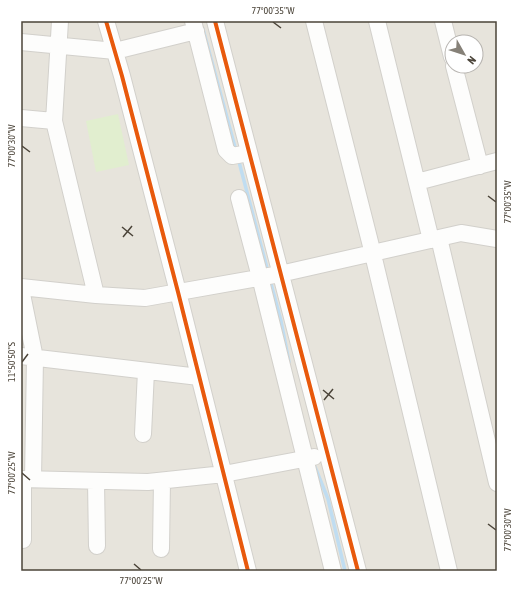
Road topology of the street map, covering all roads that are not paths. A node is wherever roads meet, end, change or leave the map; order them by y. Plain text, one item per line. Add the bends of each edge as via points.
1 (60, 21) edge
2 (106, 21) edge
3 (214, 21) edge
4 (314, 21) edge
5 (377, 21) edge
6 (443, 21) edge
7 (194, 26) edge
8 (446, 34) edge
9 (21, 42) edge
10 (58, 46) junction
11 (115, 51) junction
12 (456, 74) edge
13 (21, 118) edge
14 (54, 121) junction
15 (249, 153) junction
16 (497, 161) edge
17 (480, 166) junction
18 (417, 182) junction
19 (239, 198) dead end
20 (435, 239) junction
21 (497, 239) edge
22 (372, 253) junction
23 (280, 274) junction
24 (260, 277) junction
25 (21, 288) edge
26 (178, 292) junction
27 (96, 295) junction
28 (28, 357) edge
29 (146, 371) junction
30 (199, 377) junction
31 (143, 434) dead end
32 (328, 454) junction
33 (305, 459) junction
34 (224, 474) junction
35 (26, 479) edge
36 (96, 481) junction
37 (162, 481) junction
38 (497, 483) edge
39 (23, 540) dead end
40 (97, 546) dead end
41 (161, 549) dead end
42 (248, 571) edge
43 (333, 571) edge
44 (358, 571) edge
45 (449, 571) edge

1 - 10 street
2 - 11 street
3 - 15 street
4 - 22 street
5 - 18 street
6 - 8 street
7 - 11 street
7 - 15 street via 226,150 232,156
9 - 10 street
10 - 11 street
10 - 14 street
11 - 26 street
12 - 17 street
13 - 14 street
14 - 27 street
15 - 23 street
16 - 17 street
17 - 18 street
18 - 20 street
19 - 24 street
20 - 21 street via 461,233
20 - 22 street
20 - 38 street
22 - 23 street
22 - 45 street
23 - 24 street
23 - 32 street
24 - 26 street
24 - 33 street
25 - 27 street
25 - 28 street
26 - 27 street via 144,298
26 - 30 street
28 - 29 street
28 - 35 street
29 - 30 street
29 - 31 street
30 - 34 street
32 - 33 street
32 - 44 street
33 - 34 street
33 - 43 street
34 - 37 street
34 - 42 street
35 - 36 street
35 - 39 street
36 - 37 street
36 - 40 street
37 - 41 street

